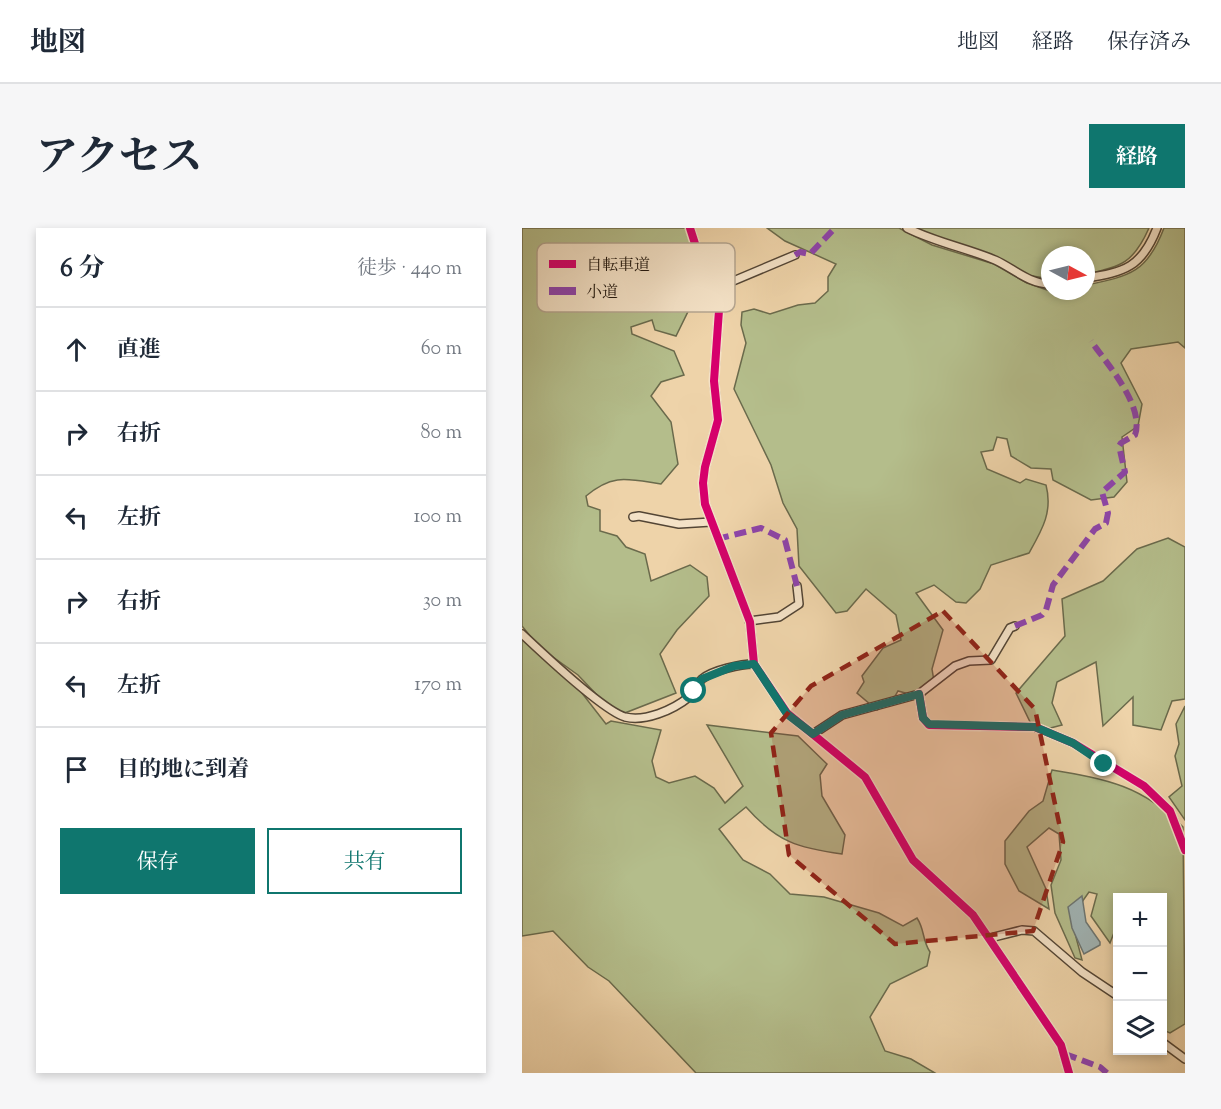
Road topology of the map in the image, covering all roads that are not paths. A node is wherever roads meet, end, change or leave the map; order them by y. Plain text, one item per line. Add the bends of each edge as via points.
1 (690, 228) edge
2 (907, 228) edge
3 (1157, 228) edge
4 (695, 243) edge
5 (795, 255) dead end
6 (1095, 277) edge
7 (735, 280) edge
8 (1041, 282) edge
9 (718, 312) edge
10 (633, 517) dead end
11 (711, 522) junction
12 (797, 586) dead end
13 (749, 621) junction
14 (1015, 626) dead end
15 (522, 634) edge
16 (754, 664) junction
17 (919, 694) junction
18 (813, 734) junction
19 (1185, 850) edge
20 (990, 938) junction
21 (1113, 993) edge
22 (1167, 1046) edge
23 (1185, 1059) edge
24 (1069, 1073) edge

1 - 4 street
2 - 8 street
3 - 6 street via 1144,254 1134,264 1113,274
5 - 7 street
9 - 11 street via 714,381 718,420 703,483
10 - 11 street via 679,524
11 - 13 street
12 - 13 street via 799,604 779,617
13 - 16 street
14 - 17 street via 991,660 954,666
15 - 16 street via 610,710 625,717 639,718 666,710 688,698 702,679 734,666
16 - 18 street via 787,714
17 - 18 street via 842,715
17 - 19 street via 923,718 929,724 1035,727 1073,743 1144,786 1170,812
18 - 20 street via 865,777 913,860 973,915
20 - 21 street via 1034,931
20 - 24 street via 1062,1045
22 - 23 street

